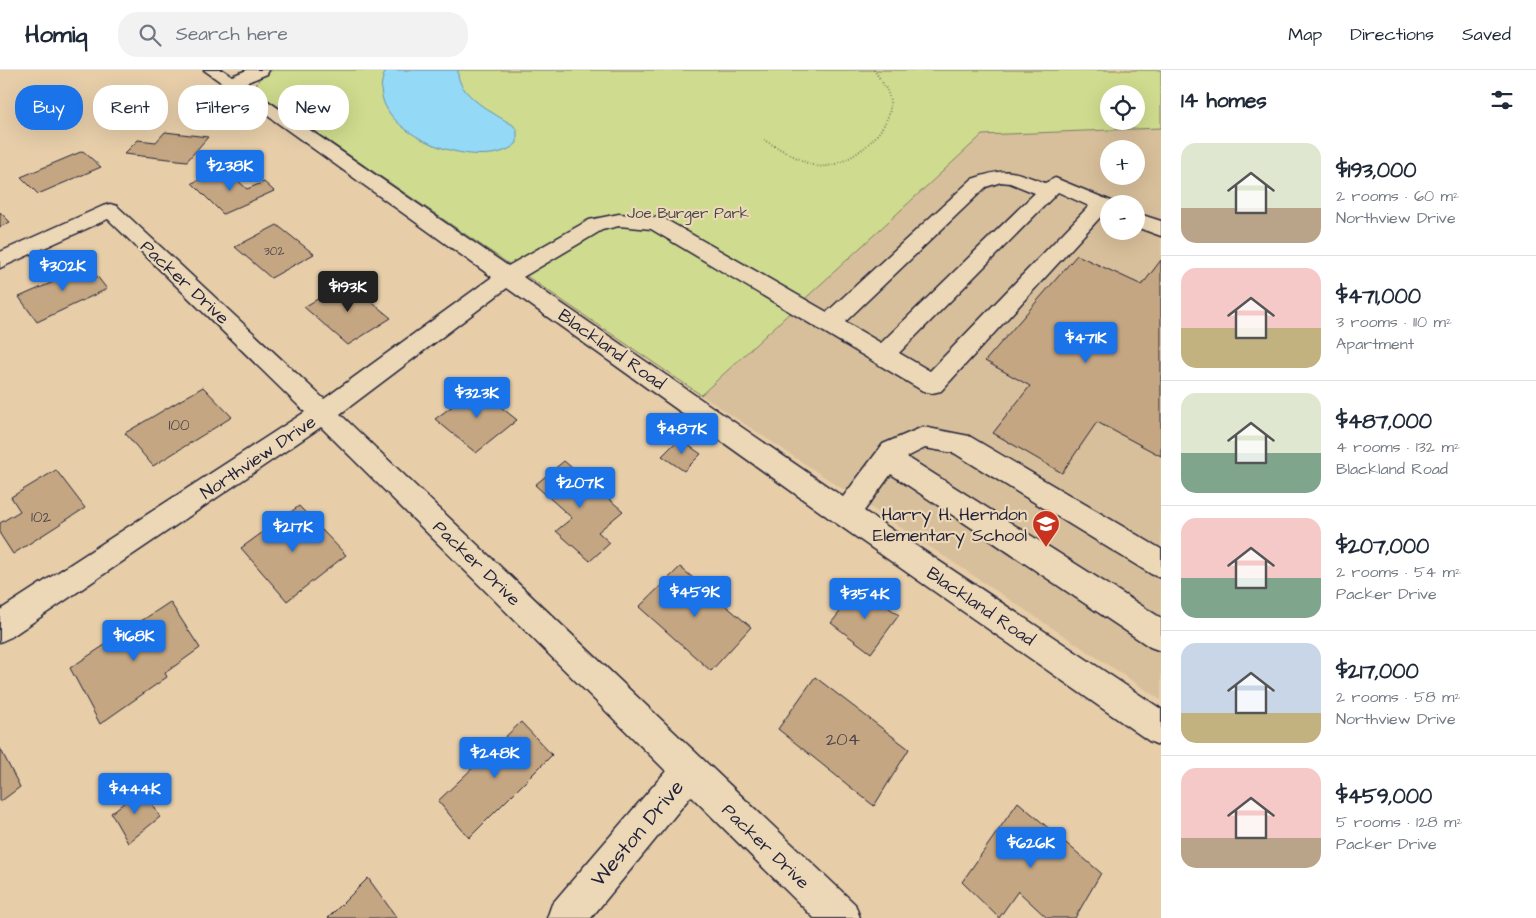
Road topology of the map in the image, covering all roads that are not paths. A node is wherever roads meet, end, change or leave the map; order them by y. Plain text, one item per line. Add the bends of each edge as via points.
1 (261, 70) edge
2 (221, 77) edge
3 (1048, 191) junction
4 (1100, 203) edge
5 (1100, 212) edge
6 (1145, 223) edge
7 (1161, 229) edge
8 (0, 261) edge
9 (508, 276) junction
10 (829, 324) junction
11 (883, 355) junction
12 (324, 412) junction
13 (888, 458) junction
14 (846, 514) junction
15 (1161, 565) edge
16 (0, 627) edge
17 (1161, 636) edge
18 (1161, 729) edge
19 (689, 771) junction
20 (566, 918) edge
21 (841, 918) edge

1 - 2 street
2 - 9 street, Blackland Road
3 - 4 street via 1055,184
3 - 10 street via 1013,177 999,176 979,183
3 - 11 street
5 - 11 street, Northview Drive via 932,384
6 - 7 street
8 - 12 street, Packer Drive via 110,210
9 - 10 street, Northview Drive via 596,225 619,220 656,223
9 - 12 street, Northview Drive
9 - 14 street, Blackland Road
10 - 11 street, Northview Drive
12 - 16 street, Northview Drive
12 - 19 street, Packer Drive
13 - 14 street
13 - 15 street via 892,452 923,438 960,443
13 - 17 street
14 - 18 street, Blackland Road
19 - 20 street, Weston Drive
19 - 21 street, Packer Drive

